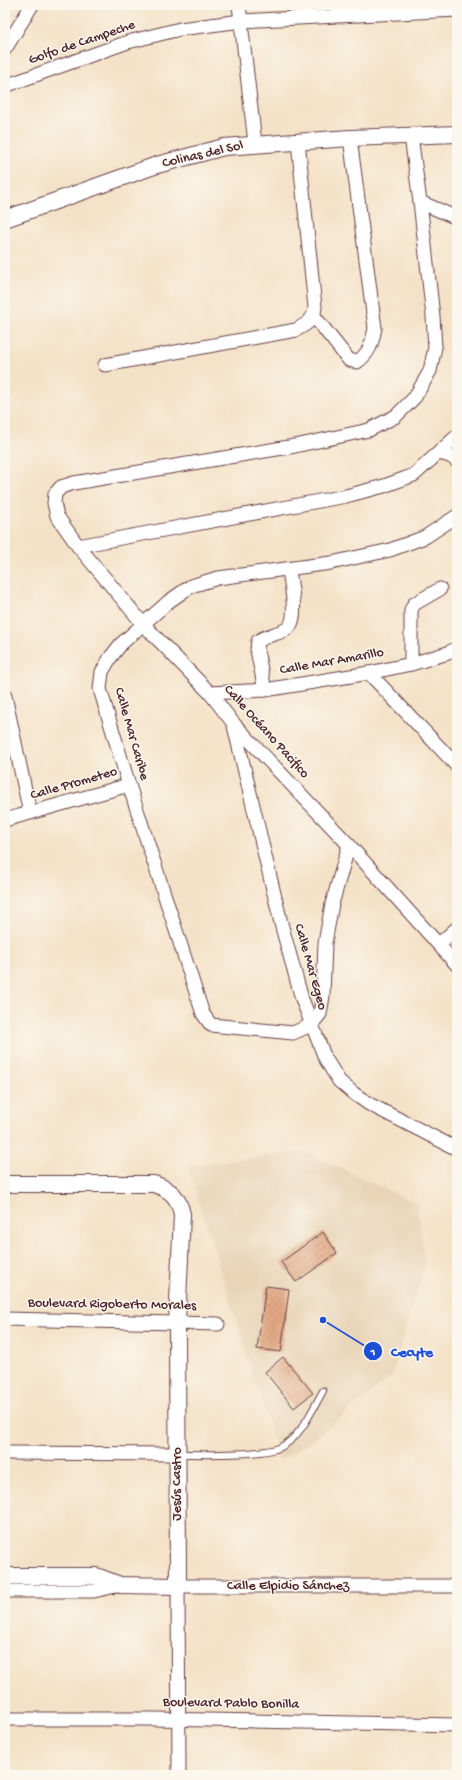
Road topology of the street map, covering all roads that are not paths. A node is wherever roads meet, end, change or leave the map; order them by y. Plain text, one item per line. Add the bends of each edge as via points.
1 (32, 5) edge
2 (240, 5) edge
3 (457, 10) edge
4 (241, 21) junction
5 (6, 45) edge
6 (5, 86) edge
7 (457, 134) edge
8 (411, 136) junction
9 (350, 138) junction
10 (298, 142) junction
11 (255, 143) junction
12 (420, 202) junction
13 (457, 218) edge
14 (5, 219) edge
15 (314, 316) junction
16 (105, 365) dead end
17 (457, 436) edge
18 (439, 453) junction
19 (457, 461) edge
20 (457, 516) edge
21 (78, 546) junction
22 (288, 569) junction
23 (440, 589) dead end
24 (144, 625) junction
25 (457, 648) edge
26 (411, 664) junction
27 (369, 673) junction
28 (265, 690) junction
29 (210, 693) junction
30 (5, 696) edge
31 (234, 724) junction
32 (457, 766) edge
33 (129, 785) junction
34 (30, 813) junction
35 (5, 820) edge
36 (349, 845) junction
37 (457, 928) edge
38 (439, 944) junction
39 (457, 965) edge
40 (310, 1025) junction
41 (457, 1149) edge
42 (5, 1184) edge
43 (5, 1319) edge
44 (176, 1323) junction
45 (218, 1324) dead end
46 (323, 1391) dead end
47 (5, 1453) edge
48 (176, 1454) junction
49 (5, 1576) edge
50 (120, 1585) junction
51 (178, 1586) junction
52 (457, 1586) edge
53 (5, 1591) edge
54 (5, 1719) edge
55 (179, 1720) junction
56 (457, 1725) edge
57 (179, 1775) edge

1 - 5 street
2 - 4 street
3 - 4 street, Golfo de Campeche
4 - 6 street, Golfo de Campeche via 180,29 128,42
4 - 11 street
7 - 8 street, Colinas del Sol
8 - 9 street, Colinas del Sol
8 - 12 street
9 - 10 street, Colinas del Sol
9 - 15 street via 376,328 372,344 365,356 356,362 349,360
10 - 11 street, Colinas del Sol
10 - 15 street
11 - 14 street, Colinas del Sol via 224,147 158,165
12 - 13 street
12 - 21 street, Calle Océano Pacifico via 435,347 430,371 415,397 396,416 369,430 295,446 61,487 55,494 57,516
15 - 16 street via 296,330
17 - 18 street
18 - 19 street
18 - 21 street via 414,474 346,496
20 - 22 street, Calle Mar Caribe via 425,537 390,550
21 - 24 street, Calle Océano Pacifico
22 - 24 street, Calle Mar Caribe via 204,581 191,586 168,602
22 - 28 street via 294,618 286,630 258,641 257,650
23 - 26 street via 414,604 410,610
24 - 29 street, Calle Océano Pacifico
24 - 33 street, Calle Mar Caribe via 121,644 110,658 102,672 100,689
25 - 26 street, Calle Mar Amarillo
26 - 27 street, Calle Mar Amarillo
27 - 28 street, Calle Mar Amarillo
27 - 32 street
28 - 29 street, Calle Mar Amarillo
29 - 31 street, Calle Océano Pacifico
30 - 34 street
31 - 36 street, Calle Océano Pacifico
31 - 40 street, Calle Mar Egeo via 282,927
33 - 34 street, Calle Prometeo
33 - 40 street, Calle Mar Caribe via 203,1014 211,1026 293,1033
34 - 35 street, Calle Prometeo
36 - 38 street, Calle Océano Pacifico
36 - 40 street via 332,904 325,943 320,1014
37 - 38 street
38 - 39 street, Calle Océano Pacifico
40 - 41 street, Calle Mar Egeo via 325,1058 339,1080 353,1093
42 - 44 street, Jesús Castro via 154,1184 174,1194 182,1214
43 - 44 street, Boulevard Rigoberto Morales
44 - 45 street, Boulevard Rigoberto Morales
44 - 48 street, Jesús Castro
46 - 48 lane via 299,1432 281,1447 263,1452
47 - 48 street
48 - 51 street, Jesús Castro
49 - 50 street, Calle Elpidio Sánchez via 96,1576
50 - 51 street, Calle Elpidio Sánchez
50 - 53 street, Calle Elpidio Sánchez via 94,1591
51 - 52 street, Calle Elpidio Sánchez
51 - 55 street, Jesús Castro
54 - 55 street, Boulevard Pablo Bonilla
55 - 56 street, Boulevard Pablo Bonilla
55 - 57 street, Jesús Castro

